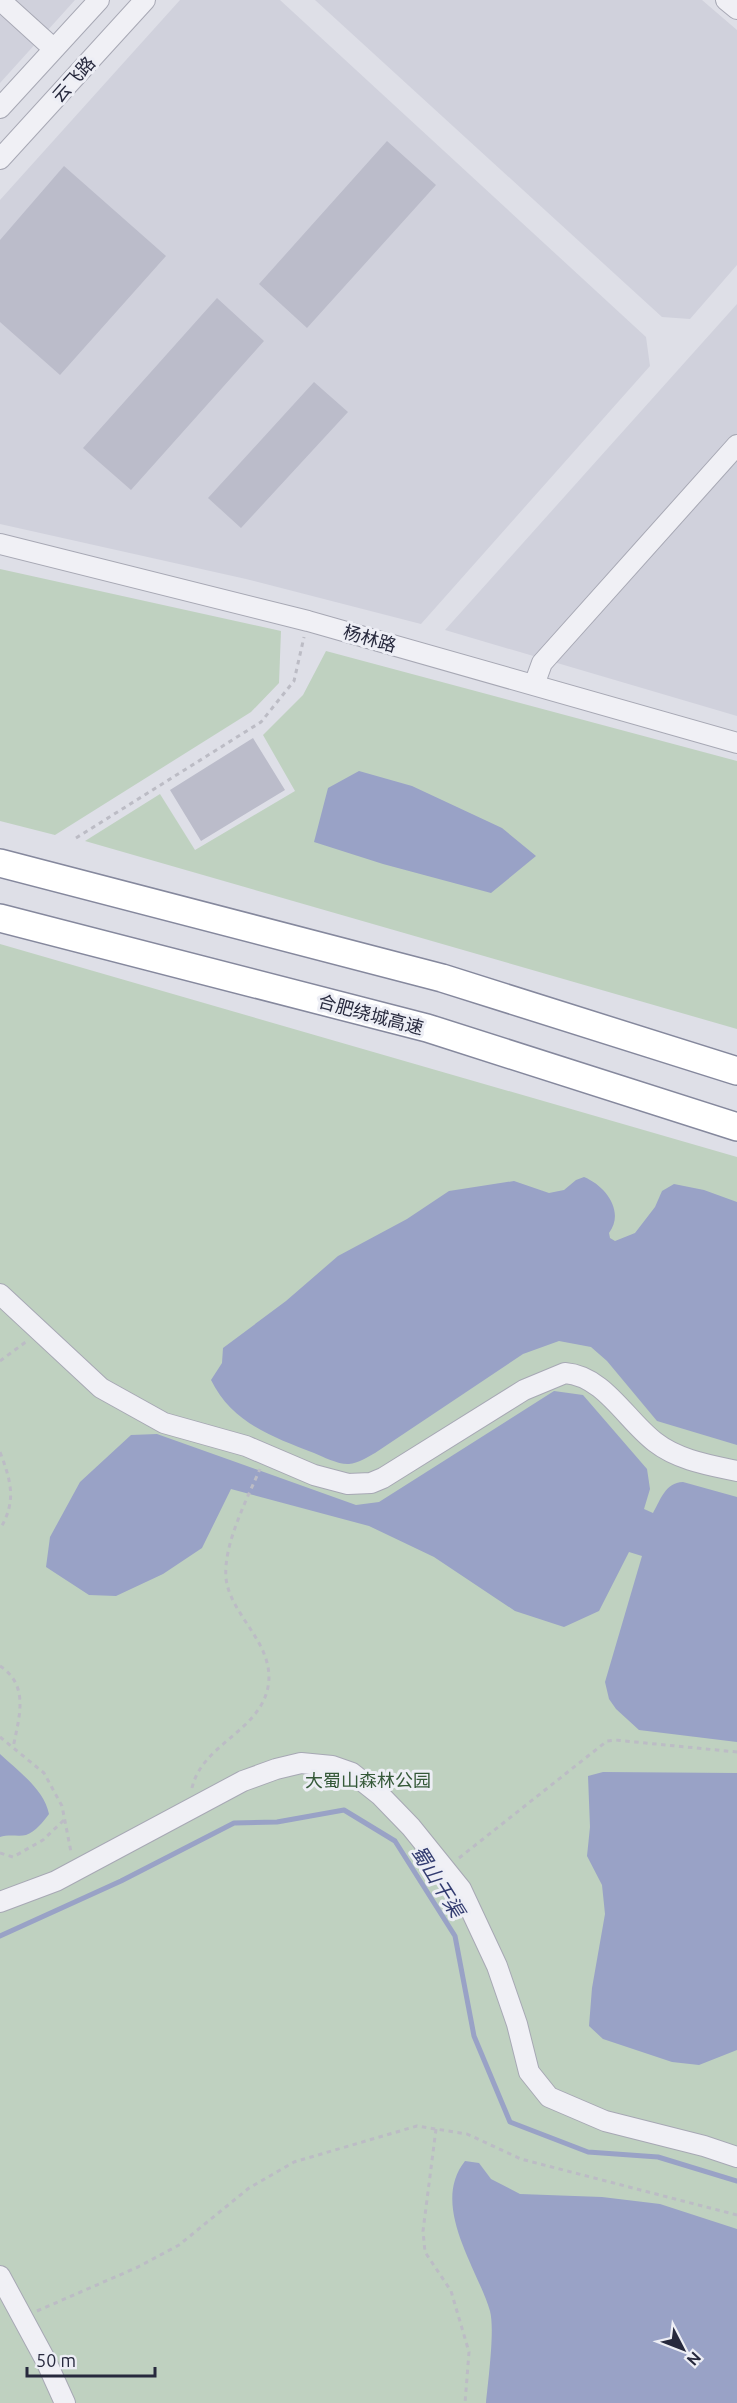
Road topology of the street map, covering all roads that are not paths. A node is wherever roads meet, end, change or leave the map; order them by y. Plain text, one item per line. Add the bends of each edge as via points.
1 (0, 0) edge
2 (99, 0) edge
3 (145, 0) edge
4 (726, 0) edge
5 (737, 9) edge
6 (54, 49) junction
7 (0, 108) edge
8 (0, 159) edge
9 (737, 445) edge
10 (0, 544) edge
11 (534, 685) junction
12 (737, 744) edge
13 (0, 863) edge
14 (0, 918) edge
15 (737, 1071) edge
16 (737, 1127) edge
17 (0, 1294) edge
18 (737, 1471) edge
19 (0, 1902) edge
20 (737, 2157) edge
21 (0, 2276) edge
22 (64, 2403) edge

1 - 6 street
2 - 6 street, 云飞路
3 - 8 street, 云飞路
4 - 5 street
6 - 7 street, 云飞路
9 - 11 street via 542,663
10 - 11 street, 杨林路 via 308,621
11 - 12 street, 杨林路
13 - 15 highway via 442,978
14 - 16 highway, 合肥绕城高速 via 427,1028
17 - 18 street via 101,1388 164,1423 246,1446 314,1475 348,1484 383,1478 524,1390 565,1373 592,1382 656,1443 688,1460
19 - 20 street via 75,1872 243,1781 301,1762 332,1766 352,1773 381,1796 461,1889 497,1966 529,2072 549,2097 604,2121
21 - 22 street

